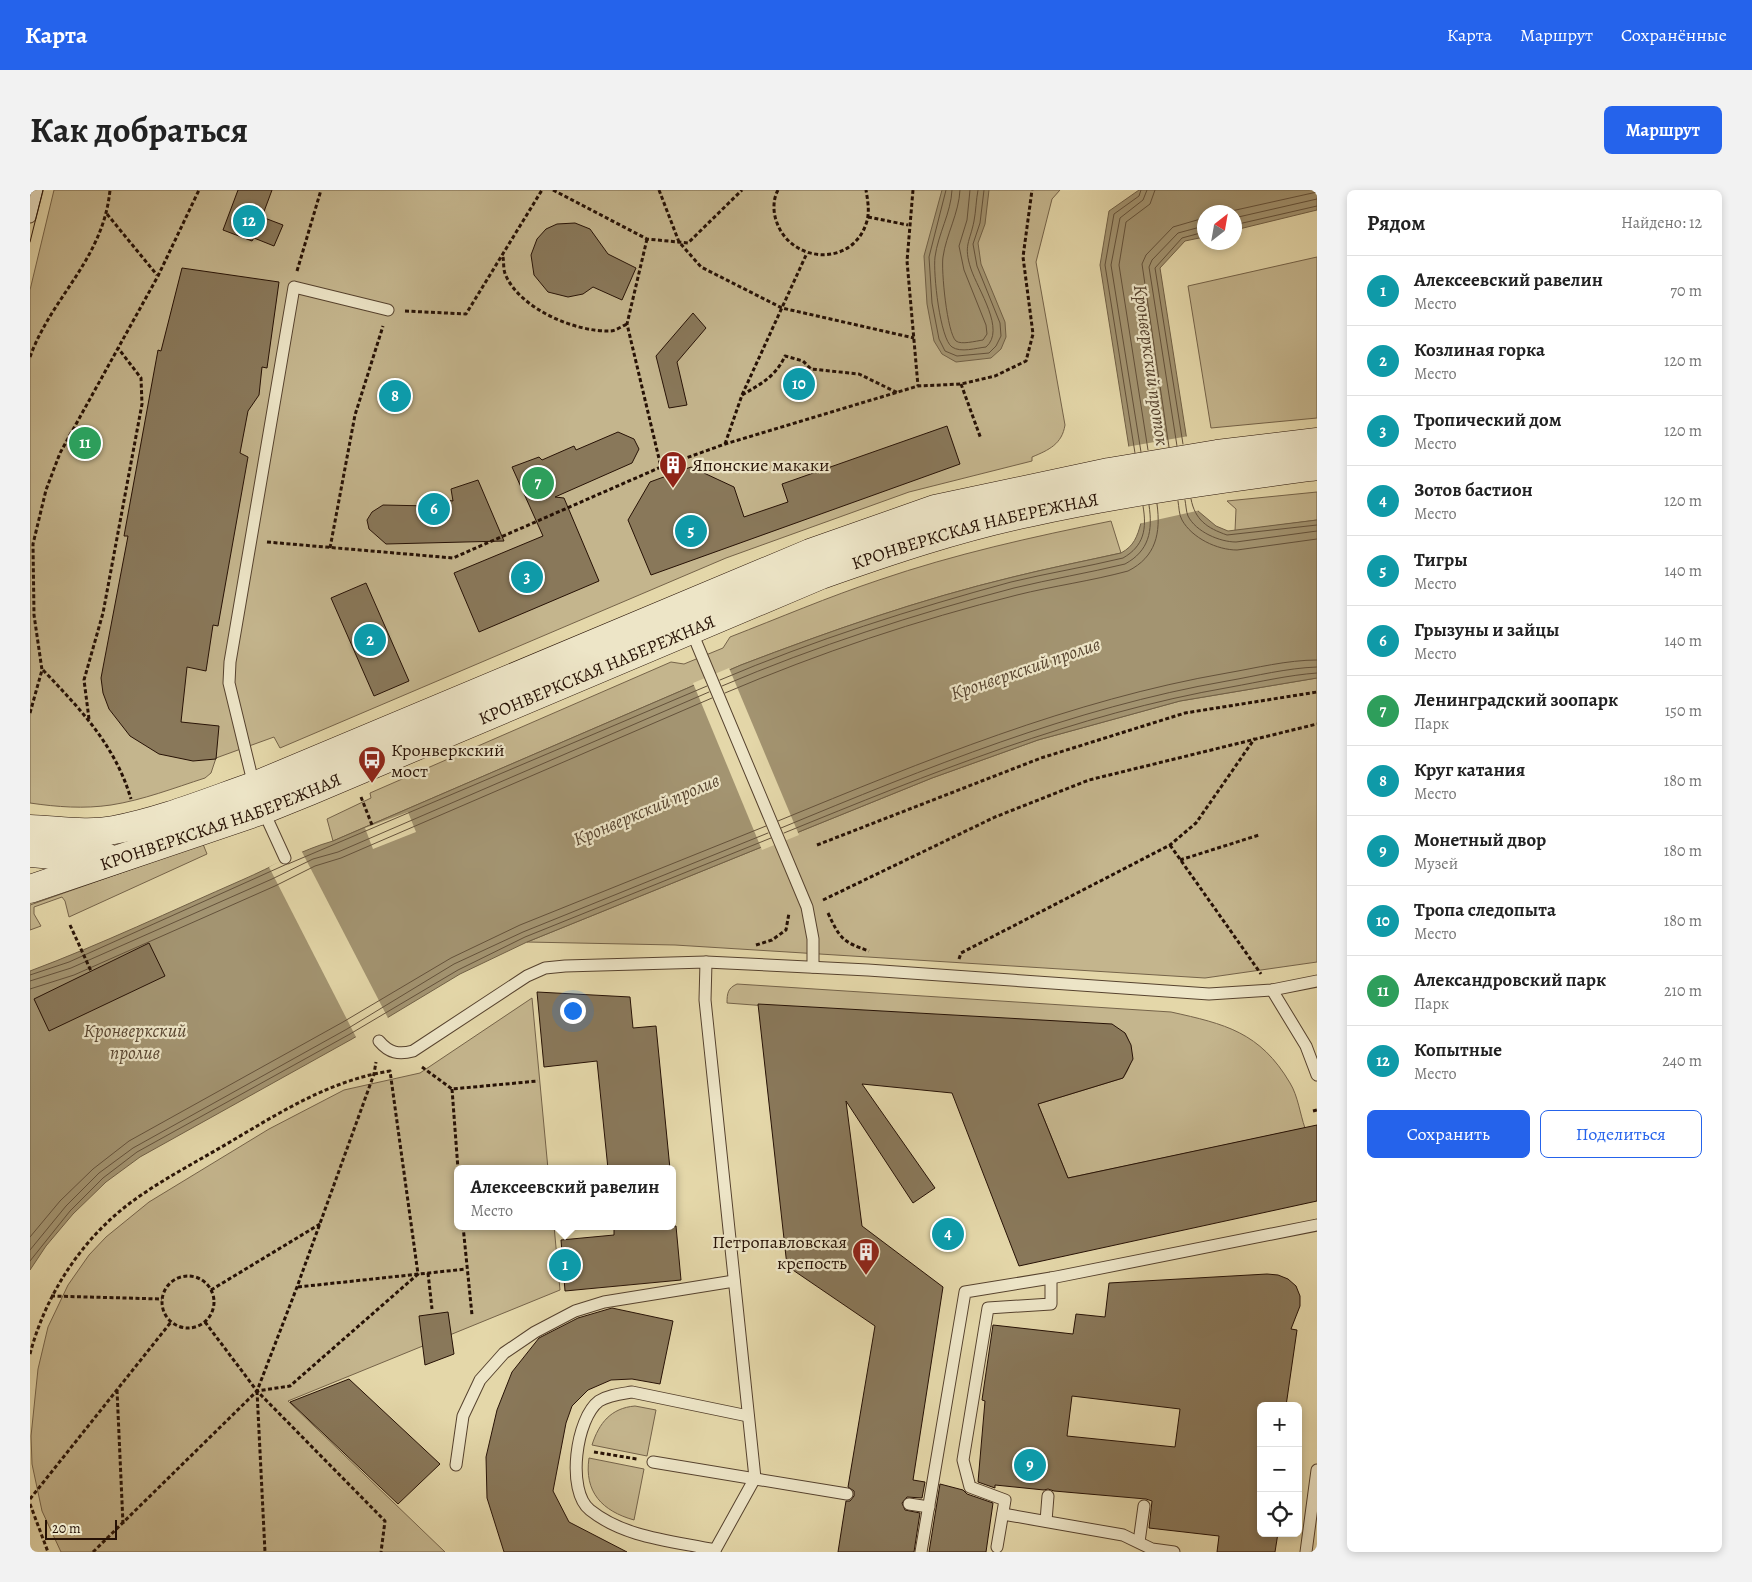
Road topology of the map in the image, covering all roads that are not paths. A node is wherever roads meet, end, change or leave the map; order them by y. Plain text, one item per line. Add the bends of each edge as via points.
1 (37, 190) edge
2 (30, 217) edge
3 (388, 310) road end
4 (1317, 442) edge
5 (1218, 466) junction
6 (1317, 466) edge
7 (686, 618) junction
8 (258, 798) junction
9 (30, 829) edge
10 (30, 853) edge
11 (130, 856) junction
12 (285, 858) dead end
13 (30, 889) edge
14 (706, 962) junction
15 (813, 967) junction
16 (1317, 981) edge
17 (1272, 990) junction
18 (379, 1041) dead end
19 (1317, 1075) edge
20 (1317, 1225) edge
21 (1050, 1278) junction
22 (734, 1281) junction
23 (748, 1416) junction
24 (653, 1462) road end
25 (456, 1466) dead end
26 (1317, 1470) edge
27 (755, 1478) junction
28 (847, 1494) dead end
29 (1048, 1496) dead end
30 (909, 1504) dead end
31 (1144, 1506) dead end
32 (929, 1507) junction
33 (1003, 1514) junction
34 (1046, 1521) junction
35 (1139, 1542) junction
36 (997, 1546) dead end
37 (715, 1551) edge
38 (921, 1552) edge
39 (1174, 1552) edge
40 (1306, 1552) edge

1 - 2 lane
3 - 8 lane via 294,287 230,662 229,683
4 - 5 main road
5 - 6 main road
5 - 7 main road, КРОНВЕРКСКАЯ НАБЕРЕЖНАЯ via 1111,485 936,509 810,553
7 - 8 main road, КРОНВЕРКСКАЯ НАБЕРЕЖНАЯ
7 - 15 lane via 807,907 813,939
8 - 9 main road, КРОНВЕРКСКАЯ НАБЕРЕЖНАЯ via 114,830
8 - 11 main road, КРОНВЕРКСКАЯ НАБЕРЕЖНАЯ
8 - 12 lane
10 - 11 main road via 86,858
11 - 13 main road, КРОНВЕРКСКАЯ НАБЕРЕЖНАЯ
14 - 15 lane
14 - 18 lane via 545,968 527,976 413,1051 393,1052
14 - 22 lane via 705,1000
15 - 17 lane via 1209,994
16 - 17 lane
17 - 19 lane via 1306,1046
20 - 21 lane
21 - 32 lane via 965,1292
21 - 33 lane via 1051,1304 988,1308 963,1460 970,1488 1005,1500
22 - 23 lane
22 - 25 lane via 604,1302 535,1332 504,1353 480,1380 463,1416
23 - 27 lane
23 - 37 lane via 632,1392 598,1402 589,1412 583,1428 575,1473 578,1491 587,1508 604,1521 630,1532
24 - 27 lane
26 - 40 lane
27 - 28 lane
27 - 37 lane
29 - 34 lane
30 - 32 lane
31 - 35 lane
32 - 38 lane
33 - 34 lane
33 - 36 lane
34 - 35 lane via 1123,1535
35 - 39 lane

